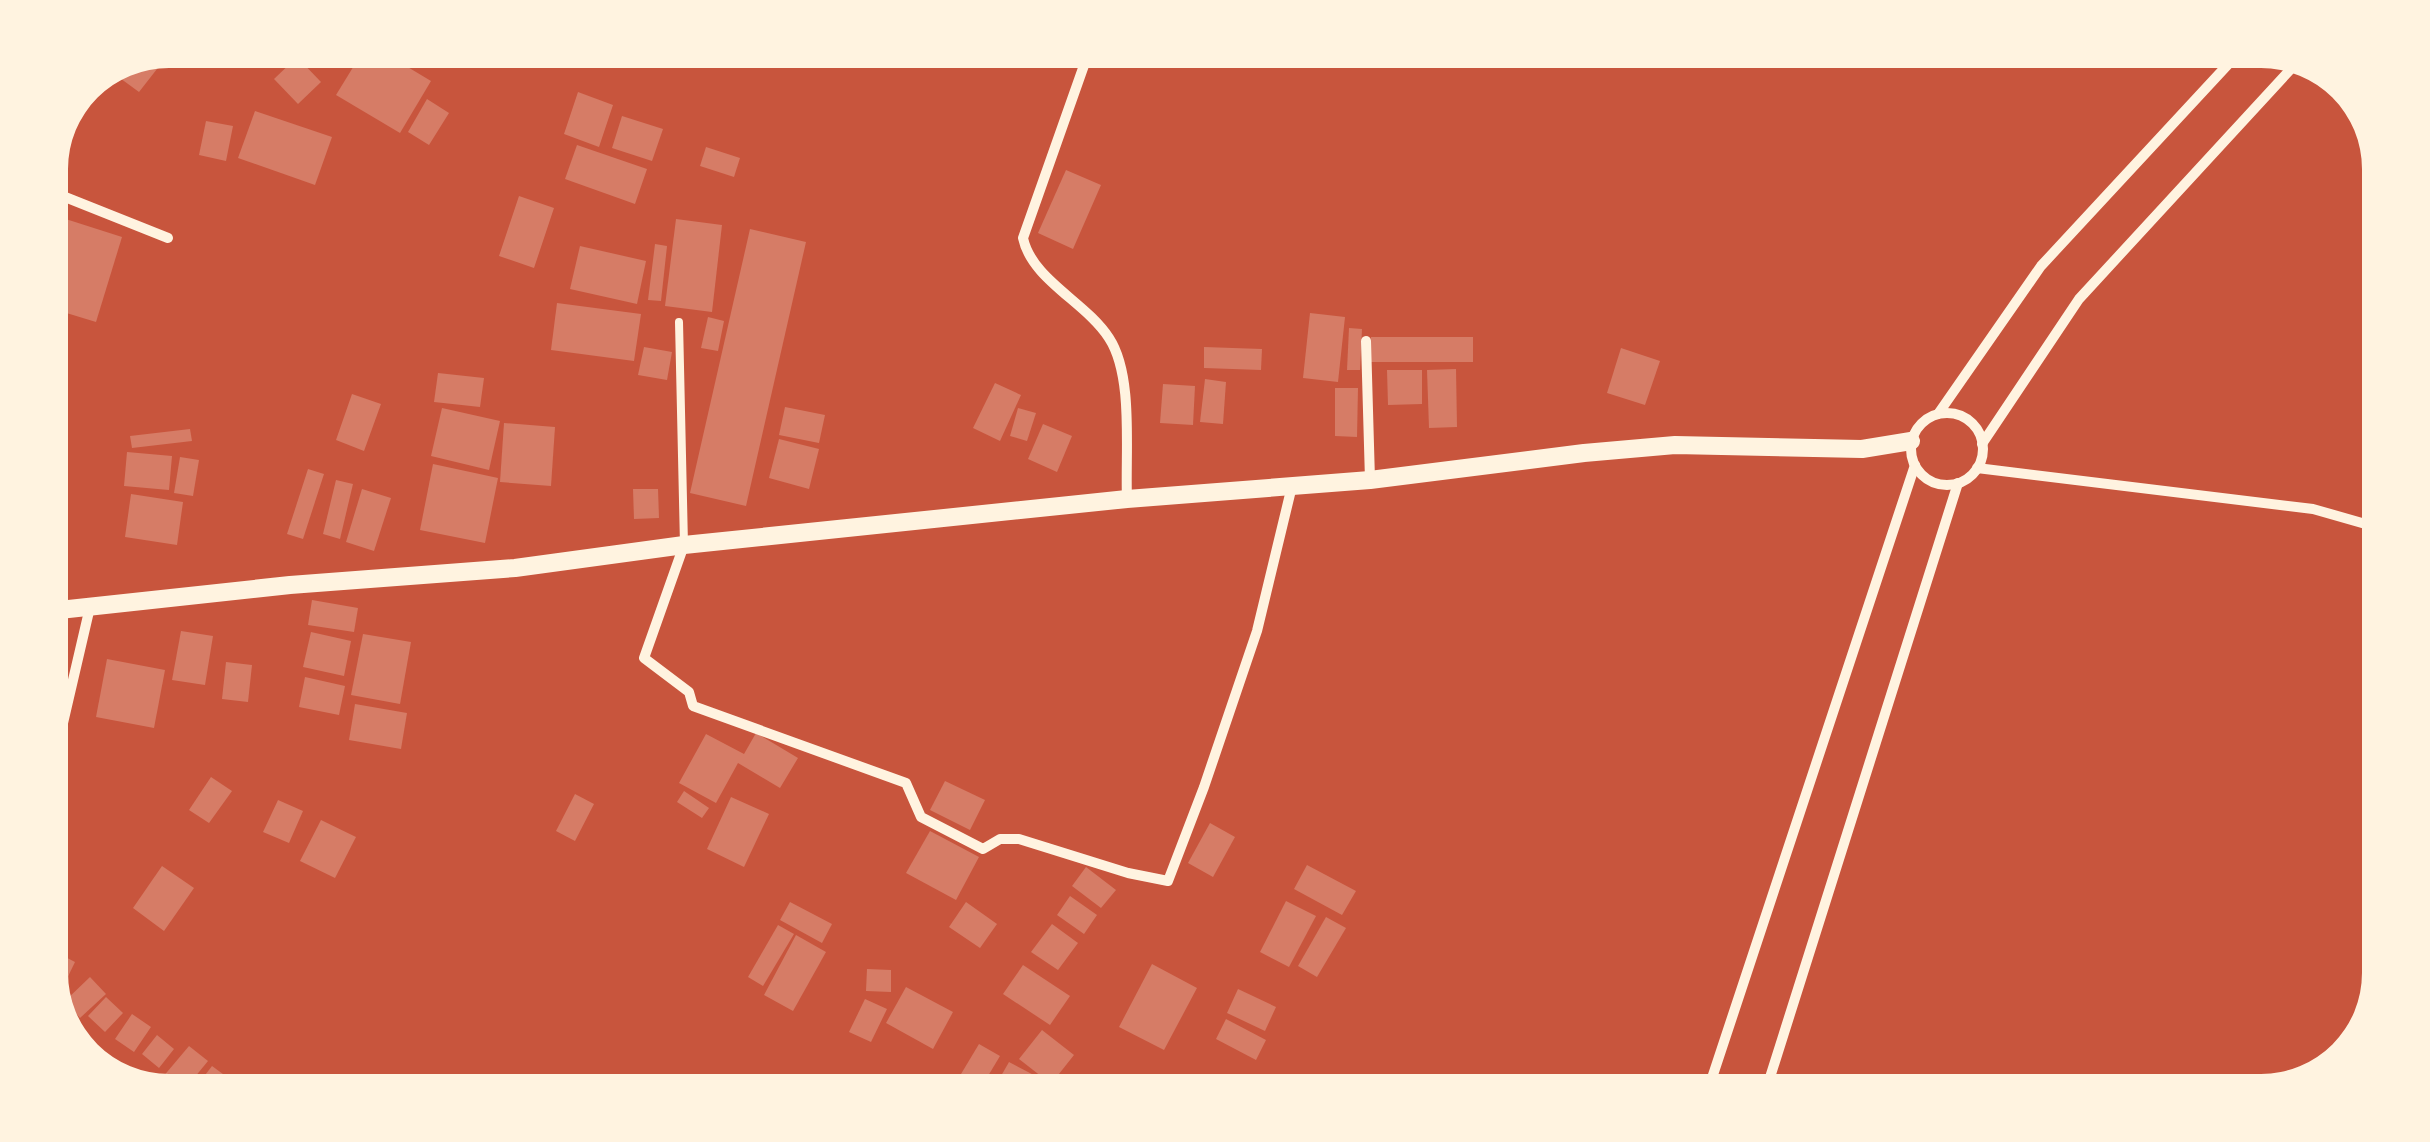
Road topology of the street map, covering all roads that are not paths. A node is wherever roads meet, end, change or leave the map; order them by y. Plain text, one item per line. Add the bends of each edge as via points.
1 (1083, 68) edge
2 (2225, 68) edge
3 (2289, 71) edge
4 (68, 199) edge
5 (168, 238) dead end
6 (679, 322) dead end
7 (1366, 340) dead end
8 (1938, 414) junction
9 (1911, 442) junction
10 (1982, 444) junction
11 (1915, 466) junction
12 (1977, 468) junction
13 (1370, 480) junction
14 (1958, 483) junction
15 (1292, 486) junction
16 (1126, 499) junction
17 (2362, 523) edge
18 (684, 545) junction
19 (90, 607) junction
20 (68, 609) edge
21 (68, 702) edge
22 (1713, 1074) edge
23 (1771, 1074) edge

1 - 16 street via 1023,238 1026,253 1110,340 1123,371
2 - 8 street via 2041,266
3 - 10 street via 2079,300
4 - 5 street
6 - 18 lane
7 - 13 street
8 - 9 street via 1924,421
8 - 10 street via 1972,423
9 - 11 street
9 - 13 street via 1862,449 1675,446
10 - 12 street
11 - 14 street via 1933,482
11 - 22 street
12 - 14 street
12 - 17 street via 2313,509
13 - 15 street
14 - 23 street
15 - 16 street
15 - 18 street via 1258,631 1168,881 1019,839 1000,839 983,849 922,817 906,783 692,706 689,692 644,658
16 - 18 street
18 - 19 street via 515,568
19 - 20 street
19 - 21 street

